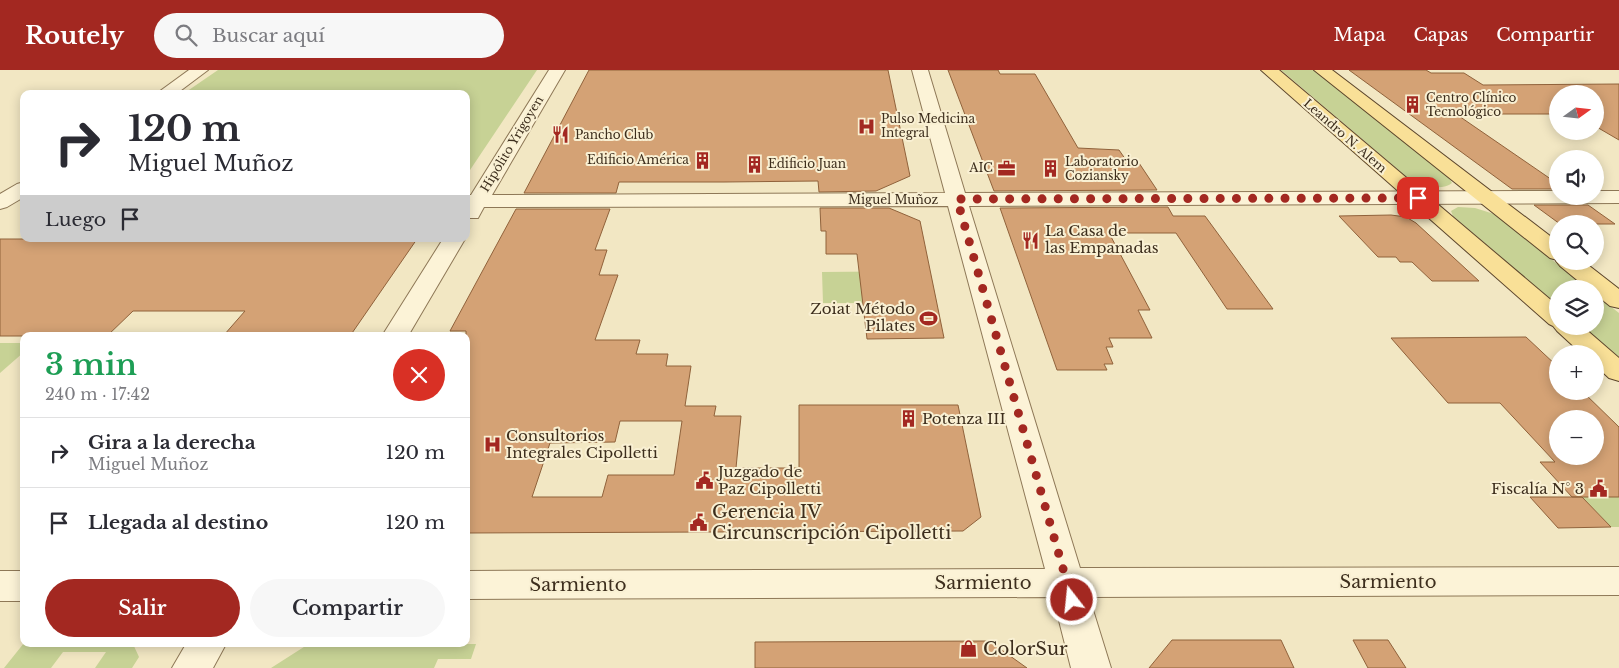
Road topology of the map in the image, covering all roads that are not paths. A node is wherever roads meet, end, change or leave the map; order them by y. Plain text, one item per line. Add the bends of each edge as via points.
1 (200, 70) edge
2 (557, 70) edge
3 (920, 70) edge
4 (1269, 70) edge
5 (1322, 70) edge
6 (170, 90) edge
7 (20, 190) edge
8 (1418, 198) junction
9 (1487, 198) junction
10 (1619, 198) edge
11 (957, 199) junction
12 (472, 201) edge
13 (1, 202) edge
14 (20, 202) edge
15 (452, 242) edge
16 (1549, 246) edge
17 (1579, 270) edge
18 (1619, 301) edge
19 (1549, 311) edge
20 (397, 332) edge
21 (1576, 335) edge
22 (1619, 372) edge
23 (1619, 582) edge
24 (1067, 583) junction
25 (470, 585) edge
26 (0, 586) edge
27 (20, 586) edge
28 (205, 647) edge
29 (192, 668) edge
30 (1091, 668) edge

1 - 6 street
2 - 12 street, Hipólito Yrigoyen
3 - 11 street
4 - 8 main road, Leandro N. Alem
5 - 9 main road
7 - 13 street
8 - 9 street, Miguel Muñoz
8 - 11 street, Miguel Muñoz
8 - 19 main road, Leandro N. Alem
9 - 10 street, Miguel Muñoz
9 - 16 main road
11 - 12 street, Miguel Muñoz
11 - 24 street
13 - 14 street
15 - 20 street
17 - 18 main road
21 - 22 main road
23 - 24 street, Sarmiento
24 - 25 street, Sarmiento
24 - 30 street
26 - 27 street
28 - 29 street

